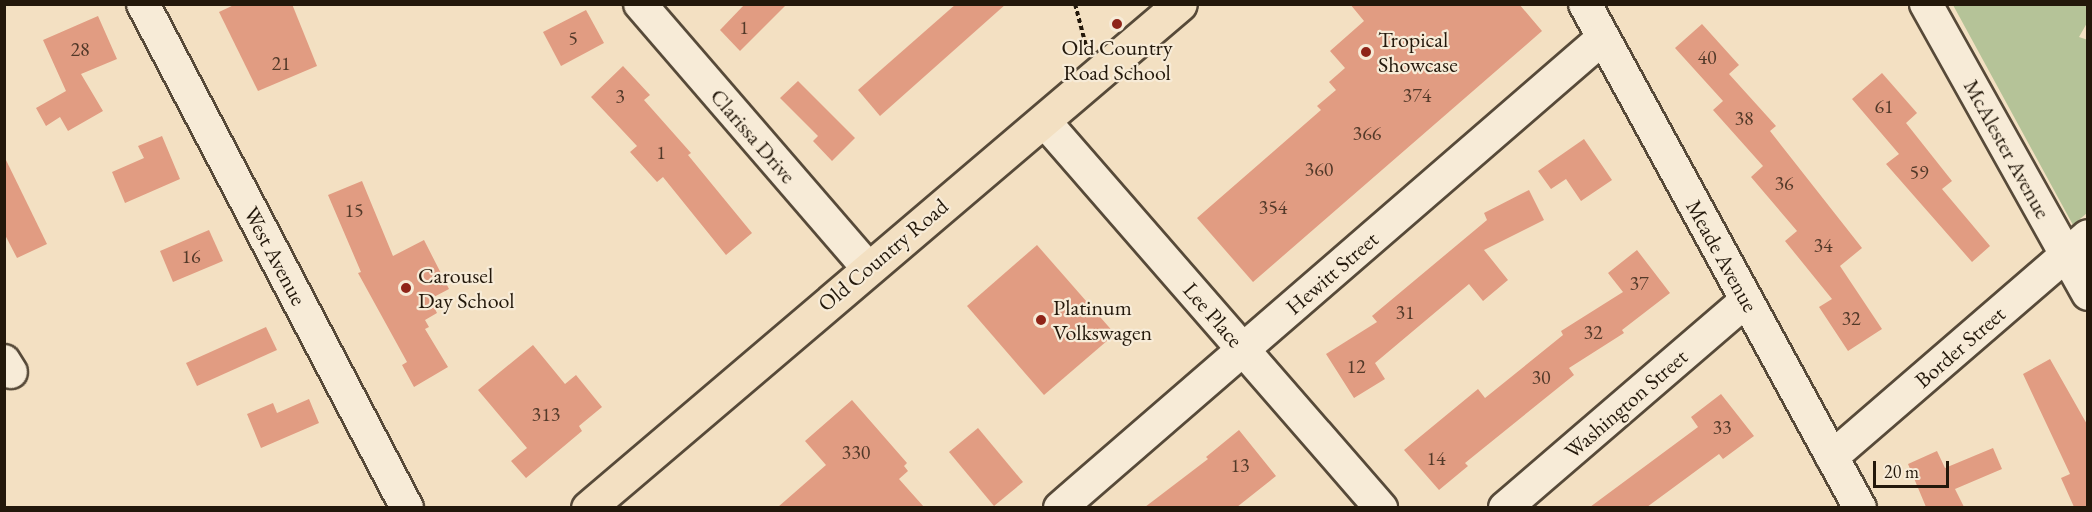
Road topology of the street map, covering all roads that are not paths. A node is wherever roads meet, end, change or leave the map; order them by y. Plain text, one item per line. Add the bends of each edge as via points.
1 (142, 4) edge
2 (1180, 4) edge
3 (1585, 4) edge
4 (1926, 4) edge
5 (647, 7) edge
6 (1603, 38) junction
7 (1045, 122) junction
8 (2077, 245) edge
9 (867, 267) junction
10 (2088, 294) edge
11 (1746, 301) junction
12 (1244, 349) junction
13 (1832, 457) junction
14 (407, 507) edge
15 (588, 507) edge
16 (1060, 507) edge
17 (1382, 507) edge
18 (1505, 507) edge
19 (1860, 507) edge

1 - 14 street, West Avenue
2 - 7 main road, Old Country Road
3 - 6 street, Meade Avenue
4 - 8 street, McAlester Avenue
5 - 9 street, Clarissa Drive
6 - 11 street, Meade Avenue
6 - 12 street, Hewitt Street
7 - 9 main road, Old Country Road
7 - 12 street, Lee Place
8 - 10 street, McAlester Avenue
8 - 13 street, Border Street
9 - 15 main road, Old Country Road
11 - 13 street, Meade Avenue
11 - 18 street, Washington Street
12 - 16 street, Hewitt Street
12 - 17 street, Lee Place
13 - 19 street, Meade Avenue

